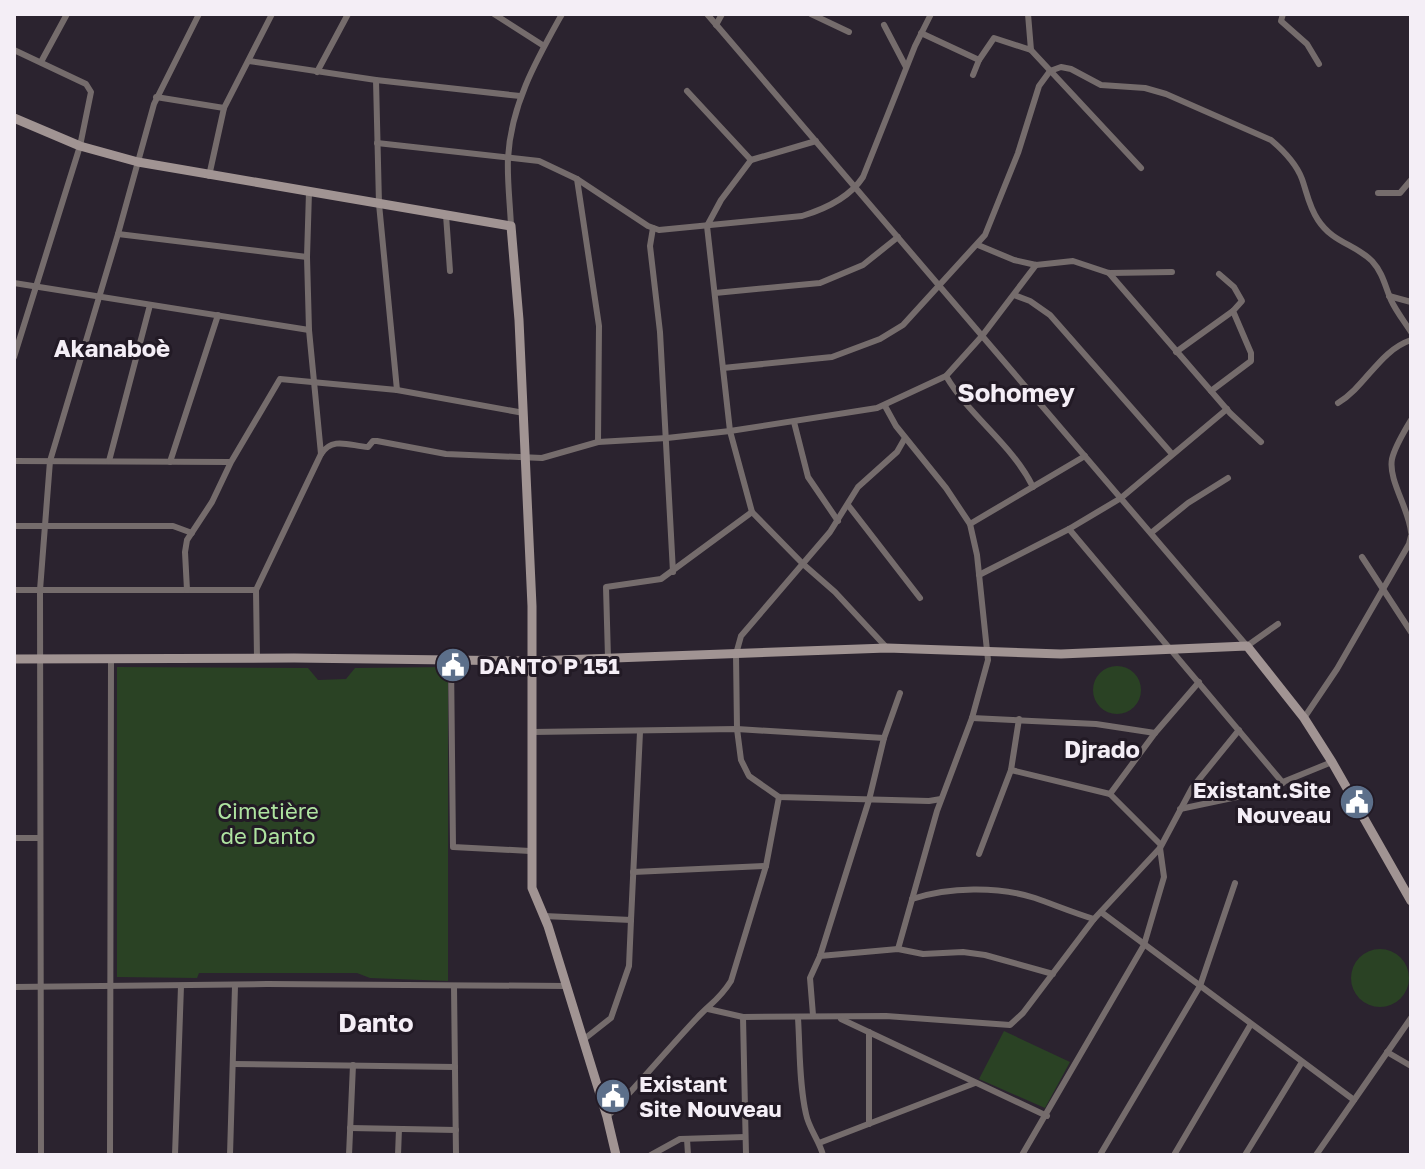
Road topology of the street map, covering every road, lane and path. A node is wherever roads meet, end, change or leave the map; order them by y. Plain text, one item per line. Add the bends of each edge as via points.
1 (67, 14) edge
2 (199, 14) edge
3 (272, 14) edge
4 (348, 14) edge
5 (494, 14) edge
6 (562, 14) edge
7 (707, 14) edge
8 (722, 14) edge
9 (811, 14) edge
10 (931, 14) edge
11 (1028, 14) edge
12 (1283, 14) edge
13 (716, 25) junction
14 (884, 25) dead end
15 (849, 32) dead end
16 (921, 33) junction
17 (544, 46) junction
18 (14, 50) edge
19 (1031, 50) junction
20 (979, 60) junction
21 (249, 61) junction
22 (41, 62) junction
23 (1319, 64) dead end
24 (906, 67) junction
25 (1050, 71) junction
26 (317, 72) junction
27 (973, 75) dead end
28 (376, 80) junction
29 (687, 91) dead end
30 (520, 96) junction
31 (156, 97) junction
32 (224, 108) junction
33 (14, 118) edge
34 (816, 141) junction
35 (377, 143) junction
36 (80, 146) junction
37 (508, 158) junction
38 (751, 160) junction
39 (138, 162) junction
40 (1141, 168) dead end
41 (209, 176) junction
42 (577, 179) junction
43 (1411, 180) edge
44 (856, 188) junction
45 (309, 192) junction
46 (1378, 193) dead end
47 (379, 204) junction
48 (446, 215) junction
49 (511, 226) junction
50 (707, 226) junction
51 (653, 228) junction
52 (118, 234) junction
53 (898, 237) junction
54 (978, 245) junction
55 (307, 257) junction
56 (1036, 265) junction
57 (450, 271) dead end
58 (1172, 272) dead end
59 (1109, 273) junction
60 (1219, 274) dead end
61 (14, 283) edge
62 (940, 286) junction
63 (36, 287) junction
64 (715, 293) junction
65 (1014, 295) junction
66 (98, 296) junction
67 (1389, 296) junction
68 (1411, 302) edge
69 (150, 305) junction
70 (1233, 311) junction
71 (218, 315) junction
72 (309, 330) junction
73 (1411, 332) edge
74 (982, 336) junction
75 (1411, 340) edge
76 (1176, 352) junction
77 (14, 357) edge
78 (723, 368) junction
79 (946, 376) junction
80 (314, 383) junction
81 (397, 390) junction
82 (1211, 391) junction
83 (1338, 403) dead end
84 (885, 406) junction
85 (1227, 409) junction
86 (524, 413) junction
87 (1411, 420) edge
88 (794, 422) junction
89 (730, 431) junction
90 (667, 438) junction
91 (905, 438) junction
92 (598, 442) junction
93 (1261, 442) dead end
94 (916, 450) junction
95 (897, 452) junction
96 (321, 454) junction
97 (1172, 454) junction
98 (1085, 456) junction
99 (525, 459) junction
100 (14, 461) edge
101 (50, 461) junction
102 (109, 461) junction
103 (170, 462) junction
104 (231, 462) junction
105 (1228, 478) dead end
106 (1033, 487) junction
107 (1121, 498) junction
108 (848, 505) junction
109 (752, 512) junction
110 (838, 521) junction
111 (970, 524) junction
112 (14, 526) edge
113 (43, 526) junction
114 (1069, 529) junction
115 (192, 533) junction
116 (1151, 533) junction
117 (1411, 534) edge
118 (1362, 557) dead end
119 (803, 564) junction
120 (673, 572) junction
121 (979, 575) junction
122 (1383, 588) junction
123 (14, 590) edge
124 (40, 590) junction
125 (187, 590) junction
126 (256, 590) junction
127 (920, 598) dead end
128 (1278, 624) dead end
129 (1411, 632) edge
130 (1247, 646) junction
131 (887, 648) junction
132 (987, 650) junction
133 (1173, 650) junction
134 (736, 654) junction
135 (257, 658) junction
136 (608, 658) junction
137 (14, 659) edge
138 (40, 659) junction
139 (111, 659) junction
140 (451, 660) junction
141 (533, 661) junction
142 (1199, 682) junction
143 (900, 693) dead end
144 (972, 718) junction
145 (1304, 718) junction
146 (1019, 719) junction
147 (737, 729) junction
148 (1239, 730) junction
149 (532, 732) junction
150 (640, 732) junction
151 (1155, 733) junction
152 (884, 738) junction
153 (1332, 762) junction
154 (1011, 770) junction
155 (1283, 783) junction
156 (1110, 794) junction
157 (779, 797) junction
158 (941, 799) junction
159 (869, 800) junction
160 (929, 801) junction
161 (1180, 809) junction
162 (937, 811) junction
163 (14, 838) edge
164 (40, 838) junction
165 (1161, 846) junction
166 (530, 851) junction
167 (979, 854) dead end
168 (766, 866) junction
169 (633, 872) junction
170 (1235, 883) dead end
171 (916, 886) junction
172 (927, 894) junction
173 (912, 899) junction
174 (1411, 901) edge
175 (1101, 912) junction
176 (543, 916) junction
177 (1094, 919) junction
178 (631, 920) junction
179 (1144, 945) junction
180 (898, 949) junction
181 (820, 956) junction
182 (1053, 974) junction
183 (41, 986) junction
184 (111, 986) junction
185 (181, 986) junction
186 (235, 986) junction
187 (454, 986) junction
188 (566, 986) junction
189 (1200, 986) junction
190 (14, 987) edge
191 (708, 1009) junction
192 (813, 1015) junction
193 (743, 1017) junction
194 (798, 1018) junction
195 (838, 1018) junction
196 (1411, 1018) edge
197 (1251, 1024) junction
198 (869, 1032) junction
199 (583, 1040) junction
200 (1387, 1052) junction
201 (1302, 1062) junction
202 (233, 1064) junction
203 (353, 1065) junction
204 (1411, 1066) edge
205 (455, 1067) junction
206 (975, 1083) junction
207 (1354, 1100) junction
208 (1047, 1116) junction
209 (607, 1117) junction
210 (869, 1124) junction
211 (350, 1128) junction
212 (399, 1129) junction
213 (456, 1130) junction
214 (745, 1137) junction
215 (687, 1139) junction
216 (819, 1143) junction
217 (747, 1153) edge
218 (41, 1155) edge
219 (110, 1155) edge
220 (175, 1155) edge
221 (230, 1155) edge
222 (349, 1155) edge
223 (398, 1155) edge
224 (456, 1155) edge
225 (616, 1155) edge
226 (651, 1155) edge
227 (688, 1155) edge
228 (823, 1155) edge
229 (1022, 1155) edge
230 (1100, 1155) edge
231 (1174, 1155) edge
232 (1245, 1155) edge
233 (1316, 1155) edge

1 - 22 street
2 - 31 street
3 - 21 street
4 - 26 street
5 - 17 street
6 - 17 street
7 - 13 street
8 - 13 street
9 - 15 street
10 - 16 street
11 - 19 street
12 - 23 street via 1281,21 1307,44
13 - 34 street
14 - 24 street
16 - 20 street
16 - 24 street
17 - 30 street
18 - 22 street
19 - 20 street via 994,38
19 - 25 street
20 - 27 street
21 - 26 street
21 - 32 street
22 - 36 street via 90,89
24 - 44 street
25 - 40 street
25 - 54 street via 1039,86 1009,176
25 - 67 street via 1061,67 1101,85 1166,94 1271,140 1295,165 1324,228 1369,258 1381,272
26 - 28 street
28 - 30 street
28 - 35 street
29 - 38 street
30 - 37 street
31 - 32 street
31 - 39 street
32 - 41 street
33 - 36 street
34 - 38 street
34 - 44 street
35 - 37 street
35 - 47 street
36 - 39 street
36 - 63 street
37 - 42 street via 539,161
37 - 49 street
38 - 50 street
39 - 41 street
39 - 52 street
41 - 45 street
42 - 51 street
42 - 92 street via 599,326
43 - 46 street via 1400,193
44 - 50 street via 802,216
44 - 53 street
45 - 47 street
45 - 55 street
47 - 48 street
47 - 81 street
48 - 49 street
48 - 57 street
49 - 86 street
50 - 51 street
50 - 64 street
51 - 90 street via 650,246
52 - 55 street
52 - 66 street
53 - 62 street
53 - 64 street via 863,265 820,283
54 - 56 street
54 - 62 street
55 - 72 street
56 - 59 street via 1073,261
56 - 65 street
58 - 59 street
59 - 76 street
60 - 70 street via 1242,301
61 - 63 street
62 - 74 street
62 - 78 street via 893,331 832,357
63 - 66 street
63 - 77 street
64 - 78 street
65 - 74 street
65 - 97 street via 1050,315
66 - 69 street
66 - 101 street
67 - 68 street
67 - 73 street
69 - 71 street
69 - 102 street
70 - 76 street
70 - 82 street via 1251,361
71 - 72 street
71 - 103 street
72 - 80 street
74 - 79 street
74 - 98 street
75 - 83 street via 1385,355 1357,390
76 - 82 street
78 - 89 street
79 - 84 street
79 - 106 street
80 - 81 street
80 - 96 street
80 - 104 street via 278,380
81 - 86 street
82 - 85 street
84 - 88 street
84 - 91 street
85 - 93 street
85 - 97 street
86 - 99 street
87 - 117 street via 1391,462
88 - 89 street
88 - 110 street via 808,477
89 - 90 street
89 - 109 street
90 - 92 street
90 - 120 street
91 - 94 street
91 - 95 street
92 - 99 street
94 - 95 street
94 - 111 street
95 - 108 street via 864,480
96 - 99 street via 337,442 368,447 377,441 446,454
96 - 126 street
97 - 107 street
98 - 106 street
98 - 107 street
99 - 141 street
100 - 101 street
101 - 102 street
101 - 113 street
102 - 103 street
103 - 104 street
104 - 115 street
105 - 116 street
106 - 111 street
107 - 114 street
107 - 116 street
108 - 110 street
108 - 127 street
109 - 119 street
109 - 120 street
110 - 119 street
111 - 121 street
112 - 113 street
113 - 115 street via 173,526
113 - 124 street
114 - 121 street
114 - 133 street
115 - 125 street via 185,547
116 - 130 street
117 - 122 street
118 - 122 street
119 - 131 street
119 - 134 street via 745,631
120 - 136 street via 651,582 606,587
121 - 132 street
122 - 129 street
122 - 145 street
123 - 124 street
124 - 125 street
124 - 138 street
125 - 126 street
126 - 135 street
128 - 130 street
130 - 133 street
130 - 145 street
131 - 132 street
131 - 134 street
132 - 133 street
132 - 144 street via 988,666
133 - 142 street
134 - 136 street
134 - 147 street
135 - 139 street
135 - 140 street
136 - 141 street
137 - 138 street
138 - 139 street
138 - 164 street
139 - 184 street
140 - 141 street
140 - 166 street via 453,847
141 - 149 street
142 - 148 street
142 - 151 street
143 - 152 street
144 - 146 street
144 - 158 street
145 - 153 street
146 - 151 street
146 - 154 street
147 - 150 street
147 - 152 street
147 - 157 street via 742,766
148 - 155 street
148 - 161 street
149 - 150 street
149 - 166 street
150 - 169 street
151 - 156 street
152 - 159 street
153 - 155 street
153 - 174 street
154 - 156 street
154 - 167 street
155 - 161 street
156 - 165 street
157 - 159 street
157 - 168 street
158 - 160 street
158 - 162 street
159 - 160 street
159 - 181 street
160 - 162 street
161 - 165 street
162 - 171 street
163 - 164 street
164 - 183 street
165 - 175 street
165 - 179 street via 1164,877
166 - 176 street via 532,888
168 - 169 street
168 - 191 street via 731,981
169 - 178 street
170 - 189 street
171 - 172 street
171 - 173 street
172 - 173 street
172 - 177 street via 1009,893
173 - 180 street
175 - 177 street
175 - 179 street
176 - 178 street
176 - 188 street
177 - 182 street
178 - 199 street via 629,966 611,1018
179 - 189 street
179 - 208 street
180 - 181 street
180 - 182 street via 985,955
181 - 192 street via 810,978
182 - 195 street via 1010,1025
183 - 184 street
183 - 190 street
183 - 218 street
184 - 185 street
184 - 219 street
185 - 186 street
185 - 220 street
186 - 187 street
186 - 202 street
187 - 188 street
187 - 205 street
188 - 199 street
189 - 197 street
189 - 230 street
191 - 193 street
191 - 209 street
192 - 194 street
192 - 195 street
193 - 194 street
193 - 214 street
194 - 216 street via 805,1112
195 - 198 street
196 - 200 street
197 - 201 street
197 - 231 street
198 - 206 street
198 - 210 street
199 - 209 street
200 - 204 street
200 - 207 street
201 - 207 street
201 - 232 street
202 - 203 street
202 - 221 street
203 - 205 street
203 - 211 street
205 - 213 street
206 - 208 street
206 - 210 street
207 - 233 street
208 - 229 street
209 - 225 street
210 - 216 street
211 - 212 street
211 - 222 street
212 - 213 street
212 - 223 street
213 - 224 street
214 - 215 street
214 - 217 street
215 - 226 street
215 - 227 street
216 - 228 street

